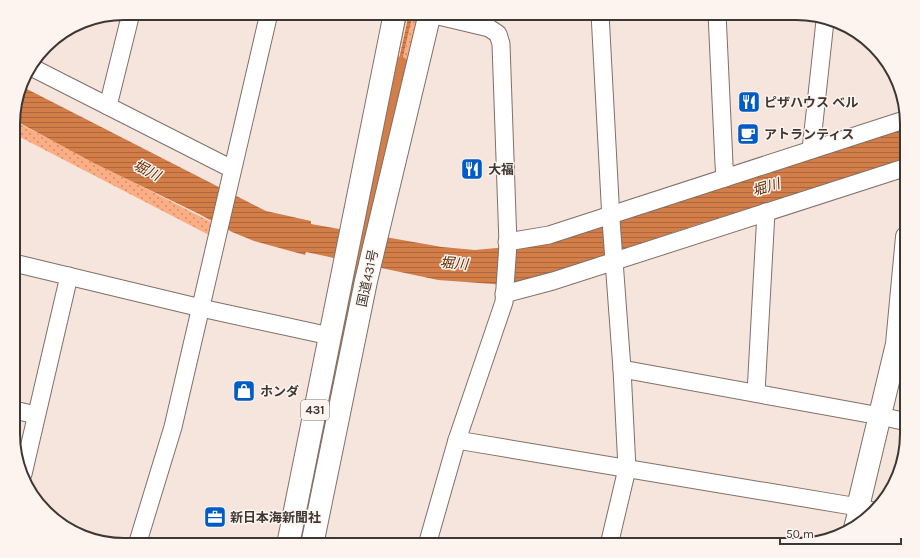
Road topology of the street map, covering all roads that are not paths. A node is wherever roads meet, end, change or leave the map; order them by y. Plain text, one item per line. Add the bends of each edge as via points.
1 (128, 20) edge
2 (267, 20) edge
3 (394, 20) edge
4 (428, 20) edge
5 (458, 20) edge
6 (600, 20) edge
7 (717, 20) edge
8 (824, 24) edge
9 (36, 68) edge
10 (108, 106) junction
11 (900, 121) edge
12 (811, 150) junction
13 (900, 169) edge
14 (231, 177) junction
15 (725, 178) junction
16 (766, 212) junction
17 (610, 215) junction
18 (508, 243) junction
19 (614, 262) junction
20 (20, 264) edge
21 (69, 276) junction
22 (504, 291) junction
23 (201, 308) junction
24 (900, 312) edge
25 (330, 336) junction
26 (622, 369) junction
27 (756, 393) junction
28 (20, 411) edge
29 (36, 415) junction
30 (880, 416) junction
31 (900, 420) edge
32 (457, 440) junction
33 (25, 463) edge
34 (627, 469) junction
35 (865, 509) edge
36 (139, 538) edge
37 (289, 538) edge
38 (313, 538) edge
39 (429, 538) edge
40 (612, 538) edge

1 - 10 street
2 - 14 street
3 - 25 main road, 国道431号 / 431
4 - 38 main road, 国道431号 / 431 via 379,221
5 - 18 street via 494,30 500,38
6 - 17 street
7 - 15 street
8 - 12 street
9 - 10 street
10 - 14 street
11 - 12 street
12 - 15 street
13 - 16 street
14 - 23 street
15 - 17 street
16 - 19 street
16 - 27 street
17 - 18 street via 549,235
17 - 19 street
18 - 22 street
19 - 22 street via 553,281
19 - 26 street
20 - 21 street
21 - 23 street
21 - 29 street
22 - 32 street via 504,302
23 - 25 street
23 - 36 street via 173,427
24 - 30 main road via 897,344
25 - 37 main road, 国道431号 / 431
26 - 27 street
26 - 34 street
27 - 30 street
28 - 29 street
29 - 33 street
30 - 31 street
30 - 35 main road
32 - 34 street
32 - 39 street
34 - 35 street
34 - 40 street

